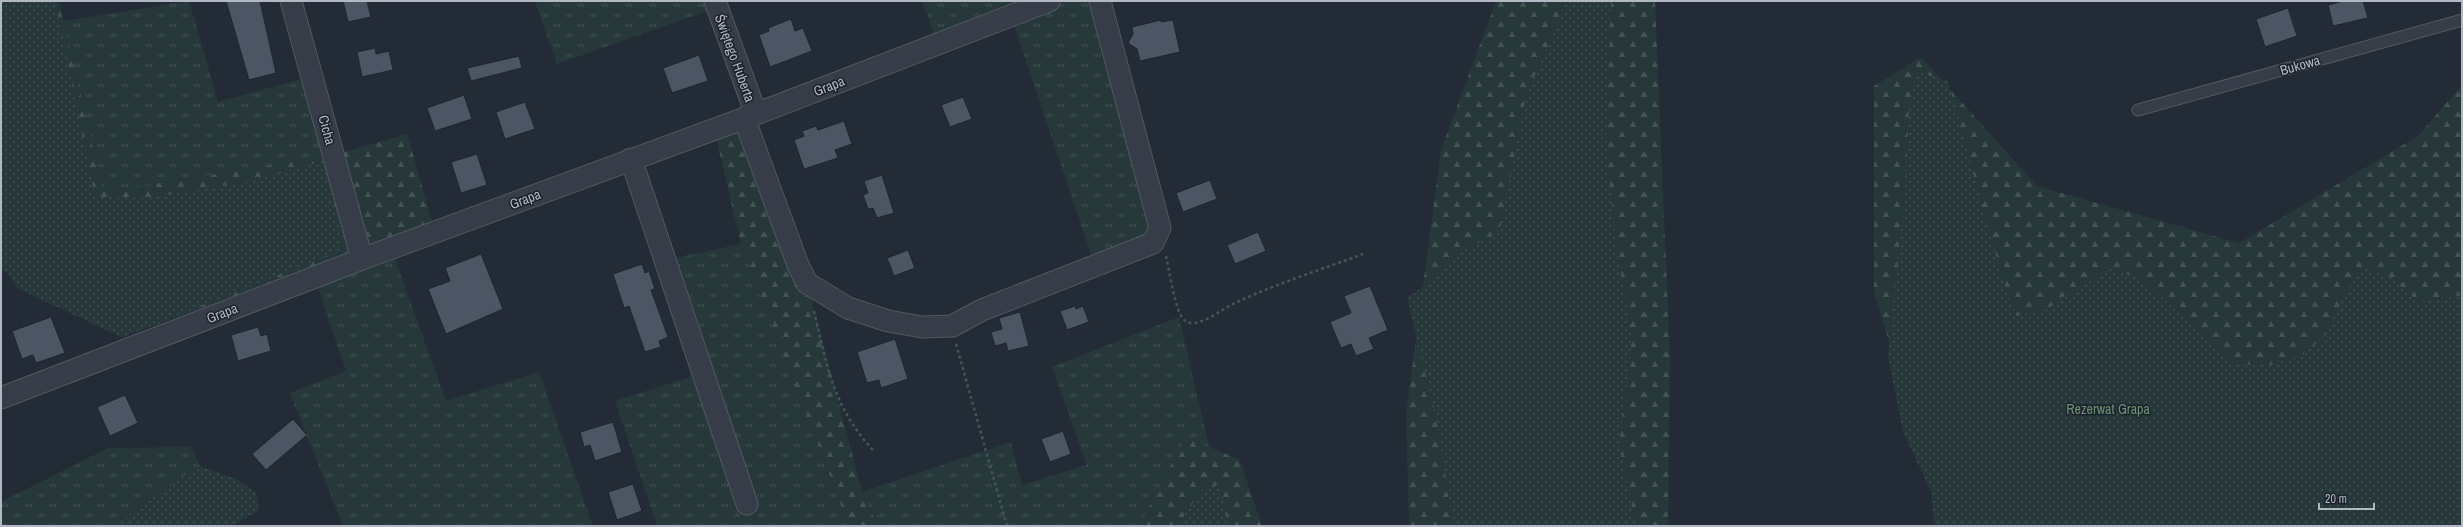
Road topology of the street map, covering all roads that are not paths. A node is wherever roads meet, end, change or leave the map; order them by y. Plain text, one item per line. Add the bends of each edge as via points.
1 (291, 1) edge
2 (715, 1) edge
3 (1049, 1) edge
4 (1100, 1) edge
5 (2462, 20) edge
6 (2138, 110) dead end
7 (750, 116) junction
8 (631, 159) junction
9 (362, 259) junction
10 (1, 398) edge
11 (748, 504) dead end

1 - 9 street, Cicha
2 - 7 street, Świętego Huberta
3 - 7 street, Grapa
4 - 7 street, Świętego Huberta via 1160,228 1153,243 982,310 952,326 922,327 888,321 848,308 807,283 798,265
5 - 6 lane, Bukowa
7 - 8 street, Grapa
8 - 9 street, Grapa
8 - 11 street
9 - 10 street, Grapa

